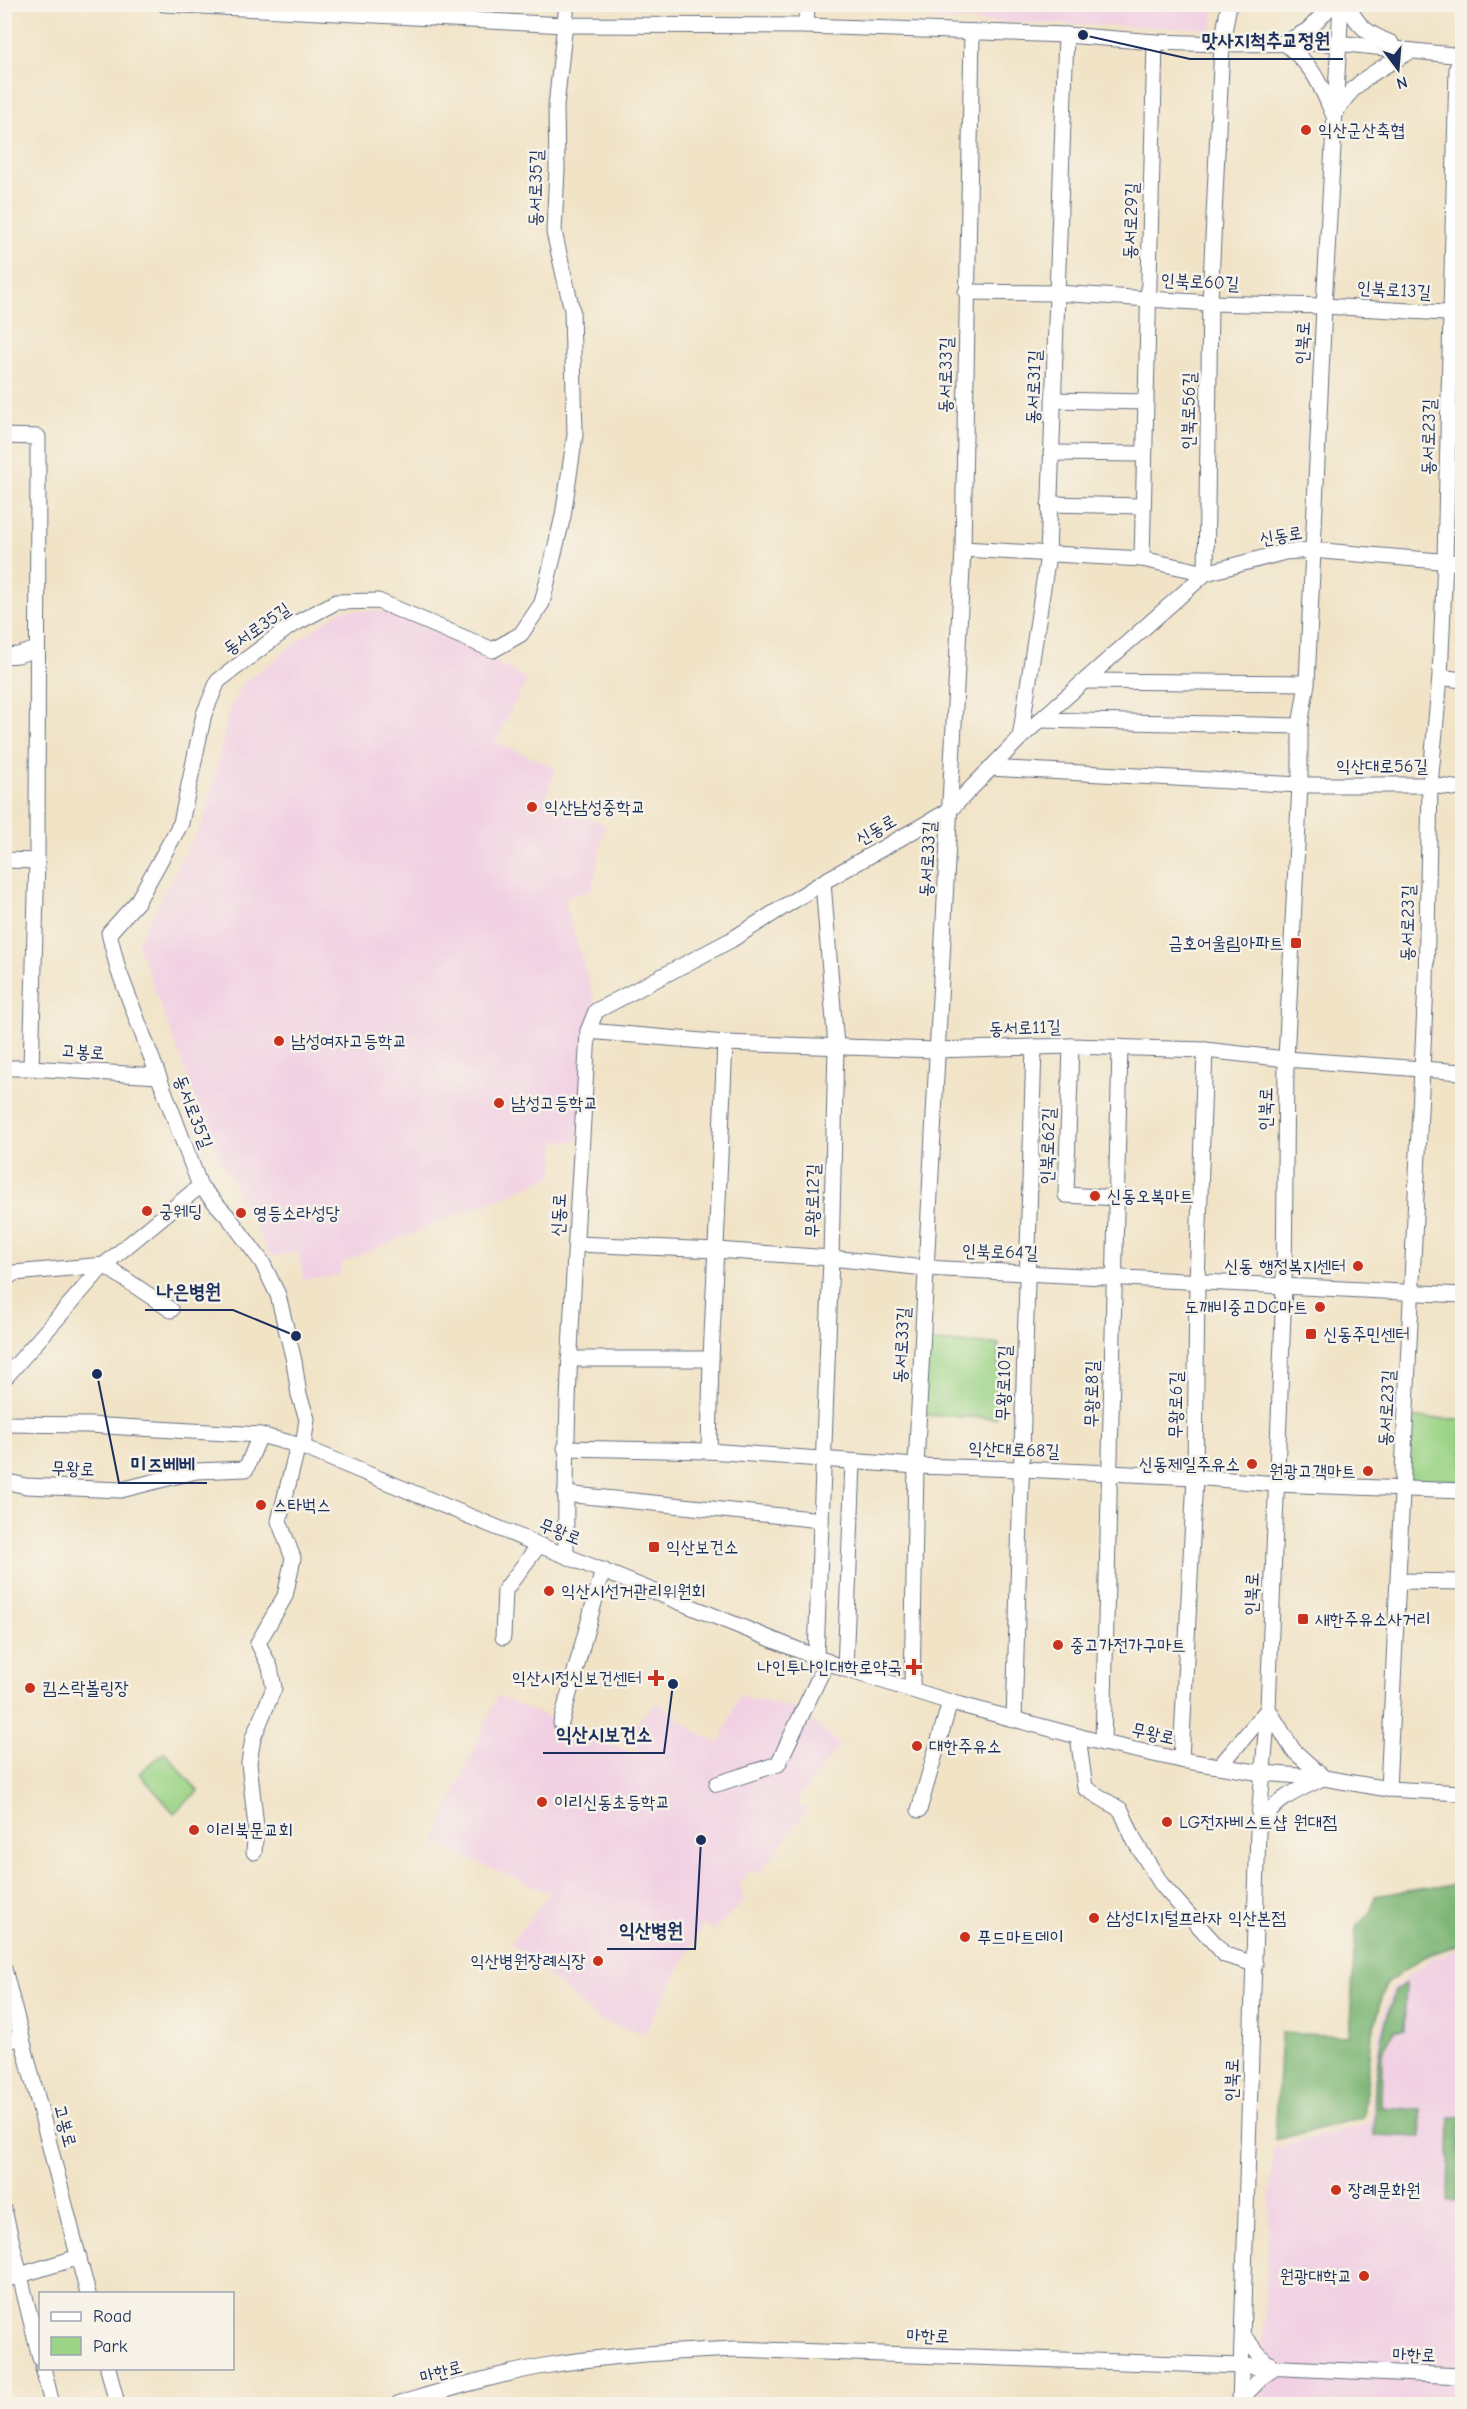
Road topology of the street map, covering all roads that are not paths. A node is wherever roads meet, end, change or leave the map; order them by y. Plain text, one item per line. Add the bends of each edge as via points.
1 (164, 4) edge
2 (567, 4) edge
3 (807, 4) edge
4 (1229, 4) edge
5 (1332, 4) edge
6 (1341, 4) edge
7 (1347, 4) edge
8 (267, 8) edge
9 (565, 26) junction
10 (806, 26) junction
11 (972, 32) junction
12 (1066, 35) junction
13 (1155, 42) junction
14 (1285, 43) junction
15 (1337, 43) junction
16 (1222, 44) junction
17 (1411, 51) junction
18 (1462, 57) edge
19 (1334, 116) junction
20 (1458, 188) edge
21 (966, 292) junction
22 (1057, 293) junction
23 (1148, 299) junction
24 (1210, 303) junction
25 (1324, 306) junction
26 (1457, 314) edge
27 (1053, 400) junction
28 (1146, 402) junction
29 (4, 436) edge
30 (1051, 453) junction
31 (1144, 454) junction
32 (1455, 468) edge
33 (1049, 504) junction
34 (1143, 506) junction
35 (963, 549) junction
36 (1312, 550) junction
37 (1048, 555) junction
38 (1142, 559) junction
39 (1445, 560) junction
40 (1462, 563) edge
41 (1206, 573) junction
42 (37, 649) junction
43 (4, 656) edge
44 (1440, 677) junction
45 (1462, 680) edge
46 (1086, 681) junction
47 (1307, 683) junction
48 (1041, 720) junction
49 (1300, 726) junction
50 (1020, 738) junction
51 (990, 768) junction
52 (1300, 785) junction
53 (1430, 785) junction
54 (1462, 789) edge
55 (950, 810) junction
56 (4, 860) edge
57 (37, 861) junction
58 (823, 882) junction
59 (588, 1031) junction
60 (725, 1043) junction
61 (836, 1046) junction
62 (1034, 1047) junction
63 (1071, 1047) junction
64 (1120, 1047) junction
65 (936, 1050) junction
66 (1205, 1050) junction
67 (1286, 1059) junction
68 (4, 1068) edge
69 (31, 1068) junction
70 (1423, 1070) junction
71 (1462, 1072) edge
72 (158, 1076) junction
73 (200, 1186) junction
74 (1117, 1198) junction
75 (577, 1244) junction
76 (716, 1250) junction
77 (831, 1258) junction
78 (104, 1265) junction
79 (925, 1268) junction
80 (1027, 1272) junction
81 (1115, 1276) junction
82 (4, 1280) edge
83 (1197, 1282) junction
84 (1284, 1287) junction
85 (1412, 1293) junction
86 (1462, 1295) edge
87 (171, 1310) dead end
88 (569, 1359) junction
89 (711, 1359) junction
90 (4, 1379) edge
91 (4, 1424) edge
92 (260, 1436) junction
93 (301, 1446) junction
94 (565, 1448) junction
95 (709, 1451) junction
96 (823, 1460) junction
97 (853, 1462) junction
98 (916, 1466) junction
99 (1021, 1469) junction
100 (1110, 1473) junction
101 (1195, 1477) junction
102 (4, 1481) edge
103 (1275, 1484) junction
104 (1403, 1489) junction
105 (1462, 1491) edge
106 (565, 1494) junction
107 (821, 1520) junction
108 (539, 1545) junction
109 (566, 1555) junction
110 (603, 1570) junction
111 (1400, 1581) junction
112 (1462, 1582) edge
113 (503, 1637) dead end
114 (822, 1658) junction
115 (845, 1669) junction
116 (912, 1689) junction
117 (950, 1702) junction
118 (1268, 1708) junction
119 (1014, 1720) junction
120 (561, 1723) dead end
121 (1078, 1736) junction
122 (1103, 1743) junction
123 (1181, 1760) junction
124 (1220, 1766) junction
125 (1262, 1773) junction
126 (1323, 1778) junction
127 (717, 1784) dead end
128 (1388, 1789) junction
129 (1462, 1793) edge
130 (919, 1810) dead end
131 (1258, 1831) junction
132 (254, 1852) dead end
133 (1255, 1964) junction
134 (4, 1969) edge
135 (21, 2037) junction
136 (4, 2042) edge
137 (4, 2210) edge
138 (79, 2257) junction
139 (20, 2275) junction
140 (4, 2280) edge
141 (88, 2292) edge
142 (1243, 2336) junction
143 (39, 2354) edge
144 (1242, 2366) junction
145 (1275, 2368) junction
146 (44, 2370) edge
147 (108, 2370) edge
148 (1462, 2376) edge
149 (1240, 2402) edge
150 (52, 2404) edge
151 (117, 2404) edge
152 (398, 2404) edge

1 - 8 street
2 - 9 street
3 - 10 street
4 - 16 street, 인북로56길
5 - 14 street via 1308,30
6 - 15 street, 인북로
7 - 17 street via 1369,34
8 - 9 street
9 - 10 street
9 - 72 street, 동서로35길 via 556,106 554,232 572,310 575,435 542,603 521,634 493,650 378,601 336,602 289,627 218,681 204,714 181,824 136,902 109,933 118,969
10 - 11 street
11 - 12 street
11 - 21 street, 동서로33길
12 - 13 street
12 - 22 street, 동서로31길
13 - 16 street
13 - 23 street, 동서로29길
14 - 15 street
14 - 16 street
14 - 19 street via 1316,74
15 - 17 street
15 - 19 street, 인북로
16 - 24 street, 인북로56길
17 - 18 street
17 - 19 street via 1372,72 1344,96
18 - 20 street, 동서로23길 via 1457,68
19 - 25 street, 인북로
20 - 26 street, 동서로23길
21 - 22 street, 인북로60길
21 - 35 street, 동서로33길
22 - 23 street, 인북로60길
22 - 27 street, 동서로31길
23 - 24 street, 인북로60길
23 - 28 street, 동서로29길
24 - 25 street, 인북로60길
24 - 41 street, 인북로56길
25 - 26 street, 인북로13길
25 - 36 street, 인북로
26 - 32 street, 동서로23길
27 - 28 street
27 - 30 street, 동서로31길
28 - 31 street, 동서로29길
29 - 42 street via 38,437
30 - 31 street
30 - 33 street, 동서로31길
31 - 34 street, 동서로29길
32 - 39 street, 동서로23길
33 - 34 street
33 - 37 street, 동서로31길
34 - 38 street, 동서로29길
35 - 37 street
35 - 55 street, 동서로33길
36 - 39 street, 신동로
36 - 41 street, 신동로 via 1285,552
36 - 47 street, 인북로
37 - 38 street
37 - 50 street, 동서로31길
38 - 41 street
39 - 40 street, 신동로
39 - 44 street, 동서로23길
41 - 46 street, 신동로
42 - 43 street
42 - 57 street
44 - 45 street
44 - 53 street, 동서로23길
46 - 47 street
46 - 48 street, 신동로
47 - 49 street, 인북로
48 - 49 street
48 - 50 street, 신동로
49 - 52 street, 인북로
50 - 51 street, 신동로
51 - 52 street
51 - 55 street, 신동로
52 - 53 street, 익산대로56길
52 - 67 street, 인북로
53 - 54 street, 익산대로56길
53 - 70 street, 동서로23길
55 - 58 street, 신동로
55 - 65 street, 동서로33길
56 - 57 street
57 - 69 street
58 - 59 street, 신동로 via 731,940 596,1011
58 - 61 street, 무왕로12길
59 - 60 street, 동서로11길
59 - 75 street, 신동로
60 - 61 street, 동서로11길
60 - 76 street
61 - 65 street, 동서로11길
61 - 77 street, 무왕로12길
62 - 63 street, 동서로11길
62 - 65 street, 동서로11길
62 - 80 street, 무왕로10길
63 - 64 street, 동서로11길
63 - 74 street, 인북로62길 via 1066,1196
64 - 66 street, 동서로11길
64 - 74 street, 무왕로8길
65 - 79 street, 동서로33길
66 - 67 street, 동서로11길
66 - 83 street, 무왕로6길
67 - 70 street, 동서로11길
67 - 84 street, 인북로
68 - 69 street, 고봉로
69 - 72 street, 고봉로
70 - 71 street, 동서로11길
70 - 85 street, 동서로23길
72 - 73 street, 동서로35길
73 - 78 street
73 - 93 street, 동서로35길 via 262,1262 278,1295 307,1419
74 - 81 street, 무왕로8길
75 - 76 street, 인북로64길
75 - 88 street, 신동로
76 - 77 street, 인북로64길
76 - 89 street
77 - 79 street, 인북로64길
77 - 96 street, 무왕로12길
78 - 82 street via 14,1273
78 - 87 street
78 - 90 street
79 - 80 street, 인북로64길
79 - 98 street, 동서로33길
80 - 81 street, 인북로64길
80 - 99 street, 무왕로10길
81 - 83 street, 인북로64길
81 - 100 street, 무왕로8길
83 - 84 street, 인북로64길
83 - 101 street, 무왕로6길
84 - 85 street, 인북로64길
84 - 103 street, 인북로
85 - 86 street, 인북로64길
85 - 104 street, 동서로23길
88 - 89 street
88 - 94 street, 신동로
89 - 95 street
91 - 92 street, 무왕로
92 - 93 street, 무왕로
92 - 102 street, 무왕로 via 246,1469 196,1471 121,1490 26,1486
93 - 108 street, 무왕로
93 - 132 street, 동서로35길 via 279,1521 293,1558 285,1596 258,1643 270,1667 274,1688 253,1738 249,1763 256,1827
94 - 95 street, 익산대로68길
94 - 106 street, 신동로
95 - 96 street, 익산대로68길
96 - 97 street, 익산대로68길
96 - 107 street, 무왕로12길
97 - 98 street, 익산대로68길
97 - 115 street
98 - 99 street, 익산대로68길
98 - 116 street, 동서로33길
99 - 100 street, 익산대로68길
99 - 119 street, 무왕로10길
100 - 101 street, 익산대로68길
100 - 122 street, 무왕로8길
101 - 103 street, 익산대로68길
101 - 123 street, 무왕로6길
103 - 104 street, 익산대로68길
103 - 118 street, 인북로
104 - 105 street, 익산대로68길
104 - 111 street, 동서로23길
106 - 107 street
106 - 109 street, 신동로
107 - 114 street, 무왕로12길
108 - 109 street, 무왕로
108 - 113 street via 505,1590
109 - 110 street, 무왕로
110 - 114 street, 무왕로
110 - 120 street
111 - 112 street
111 - 128 street, 동서로23길
114 - 115 street, 무왕로
114 - 127 street via 778,1764
115 - 116 street, 무왕로
116 - 117 street, 무왕로
117 - 119 street, 무왕로
117 - 130 street
118 - 124 street
118 - 125 street, 인북로
118 - 126 street via 1293,1750
119 - 121 street, 무왕로
121 - 122 street, 무왕로
121 - 133 street via 1085,1788 1120,1810 1162,1885 1225,1955
122 - 123 street, 무왕로
123 - 124 street, 무왕로
124 - 125 street, 무왕로
125 - 126 street, 무왕로
125 - 131 street, 인북로
126 - 128 street, 무왕로
126 - 131 street via 1268,1810
128 - 129 street, 무왕로
131 - 133 street, 인북로
133 - 142 street, 인북로
134 - 135 street, 고봉로
135 - 136 street
135 - 138 street, 고봉로
137 - 139 street
138 - 139 street
138 - 141 street, 고봉로
139 - 140 street
139 - 143 street
142 - 144 street, 인북로
142 - 145 street
144 - 145 street, 마한로
144 - 149 street, 인북로
144 - 152 street, 마한로 via 735,2349 652,2353 544,2367
145 - 148 street, 마한로
145 - 149 street
146 - 150 street
147 - 151 street

